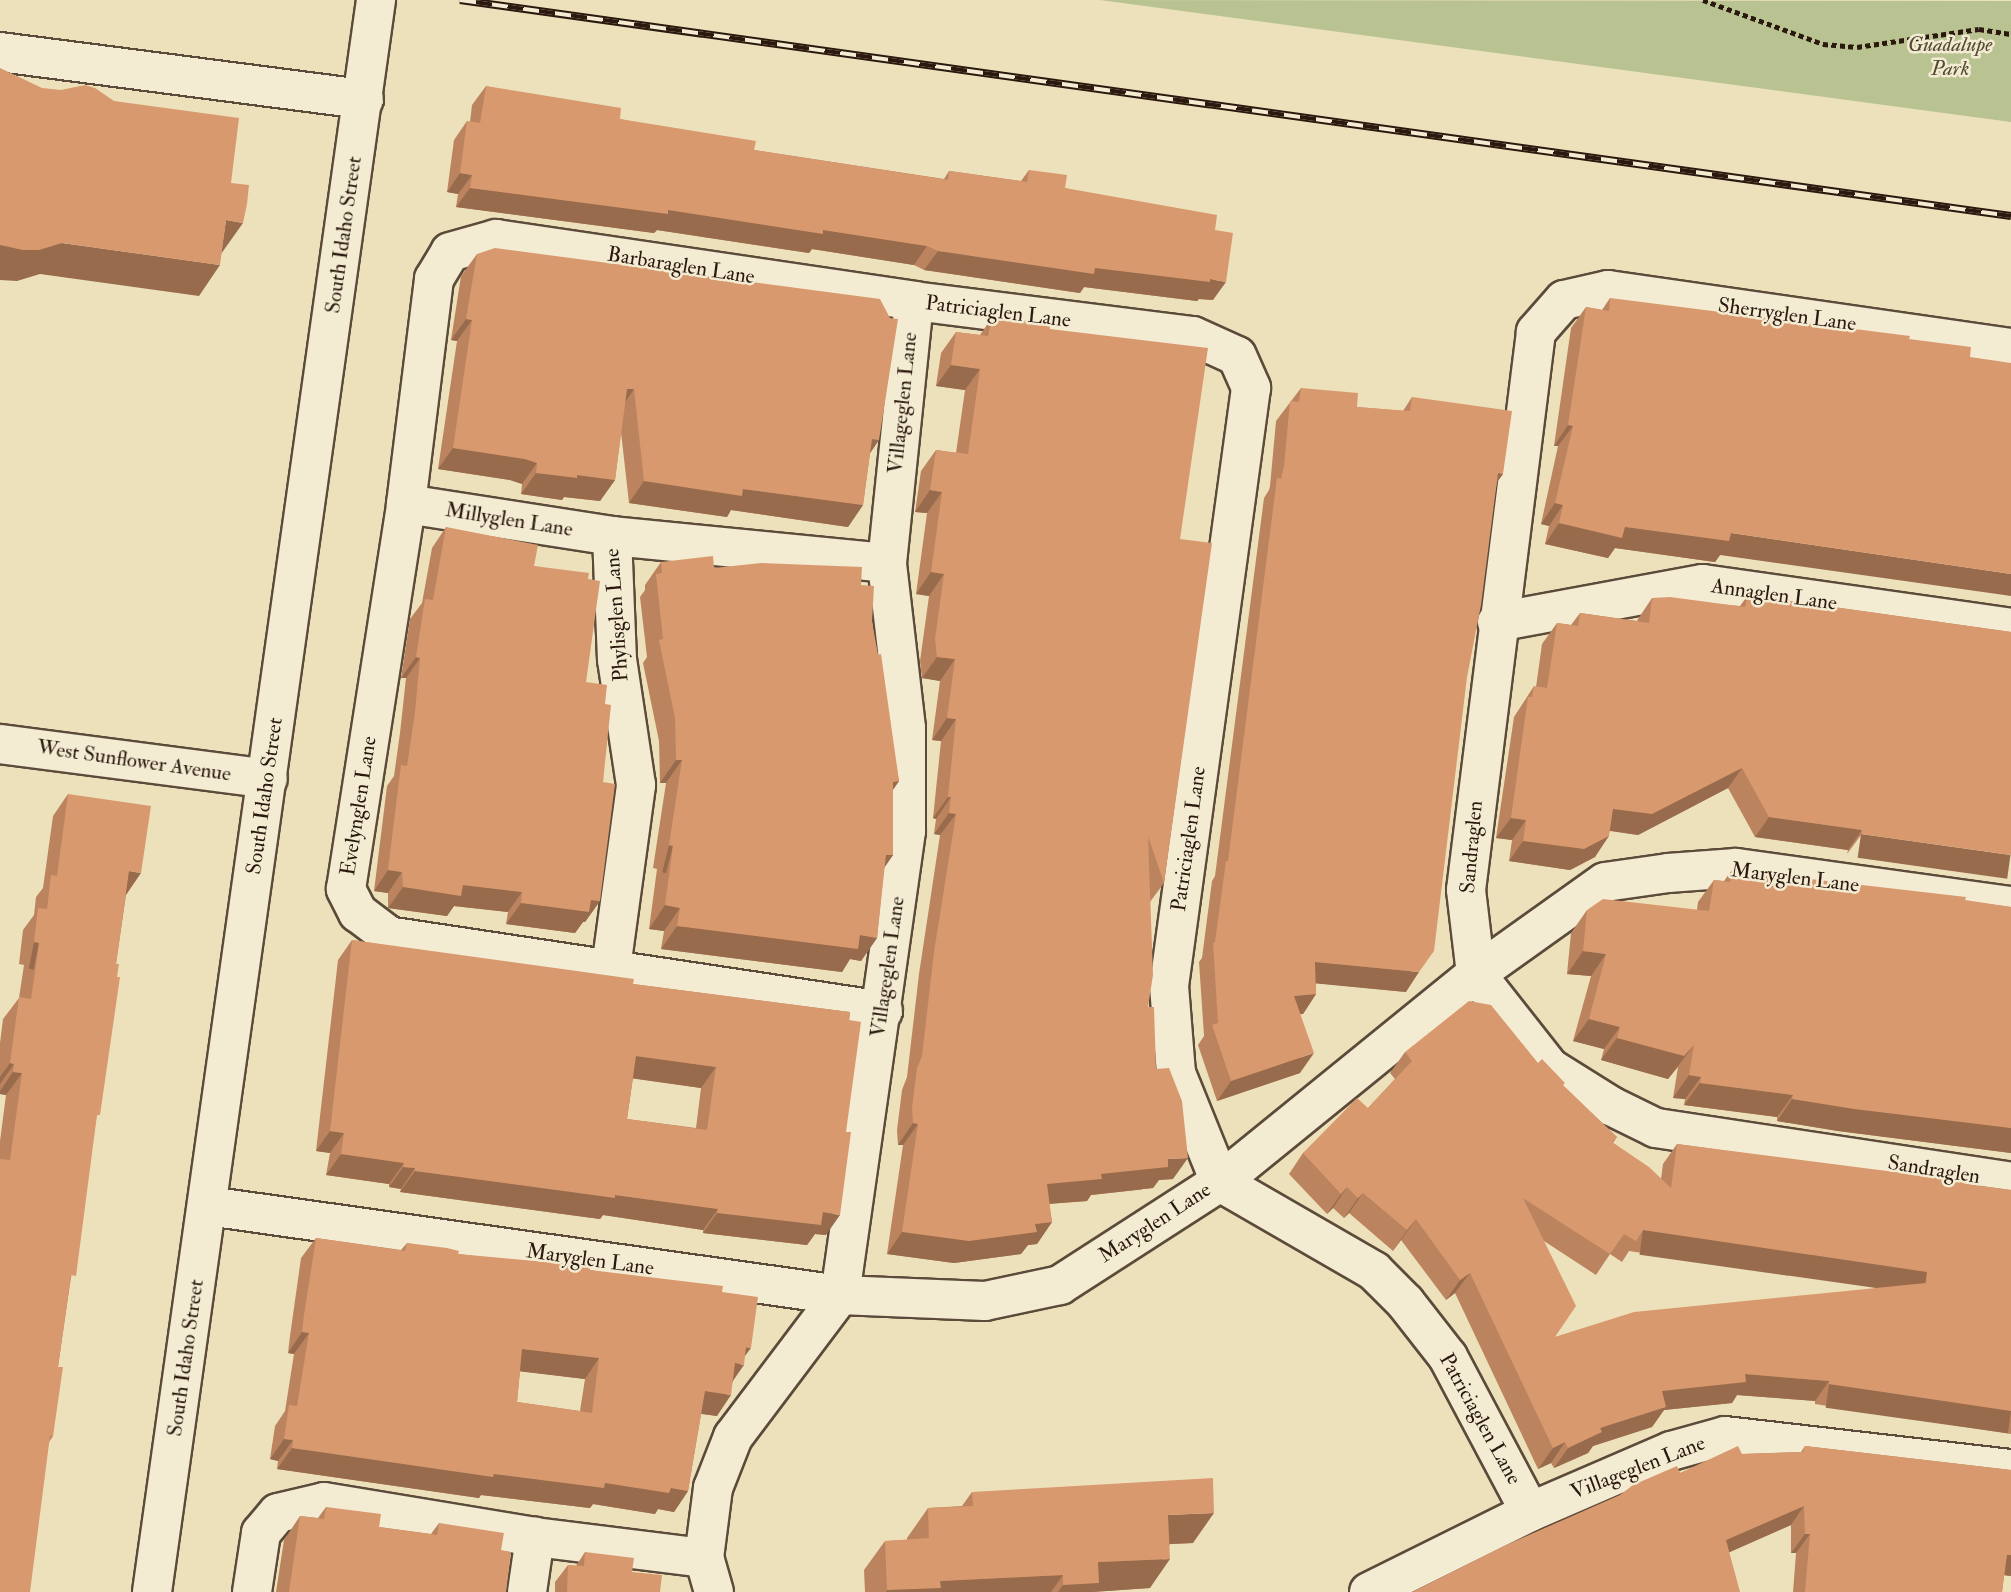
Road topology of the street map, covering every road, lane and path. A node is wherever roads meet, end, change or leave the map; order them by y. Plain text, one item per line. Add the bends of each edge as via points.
1 (376, 0) edge
2 (1703, 0) edge
3 (2011, 34) edge
4 (0, 52) edge
5 (364, 99) junction
6 (450, 252) joint
7 (1564, 300) joint
8 (914, 302) junction
9 (2011, 348) edge
10 (406, 504) junction
11 (612, 536) junction
12 (887, 563) junction
13 (1497, 622) junction
14 (2011, 628) edge
15 (0, 744) edge
16 (268, 779) junction
17 (2011, 906) edge
18 (611, 968) junction
19 (1476, 974) junction
20 (883, 1010) junction
21 (1220, 1182) junction
22 (2011, 1182) edge
23 (208, 1206) junction
24 (839, 1295) junction
25 (2011, 1469) edge
26 (1530, 1512) junction
27 (535, 1537) junction
28 (709, 1575) edge
29 (152, 1592) edge
30 (252, 1592) edge
31 (527, 1592) edge
32 (1368, 1592) edge

1 - 5 street, South Idaho Street
2 - 3 path via 1823,44 1857,47 1979,29
4 - 5 street
5 - 16 street, South Idaho Street
6 - 8 street, Barbaraglen Lane via 496,239
6 - 10 street, Evelynglen Lane via 434,279
7 - 9 street, Sherryglen Lane via 1608,290
7 - 13 street, Sandraglen via 1536,332
8 - 12 street, Villageglen Lane
8 - 21 street, Patriciaglen Lane via 1193,336 1237,356 1251,388 1169,986 1176,1073
10 - 11 street, Millyglen Lane
10 - 18 street, Evelynglen Lane via 346,889 358,913 389,936
11 - 12 street, Phylisglen Lane
11 - 18 street, Phylisglen Lane via 617,660 636,785
12 - 20 street, Villageglen Lane via 906,728 906,831
13 - 14 street, Annaglen Lane via 1703,584
13 - 19 street, Sandraglen via 1466,890
15 - 16 street, West Sunflower Avenue
16 - 23 street, South Idaho Street
17 - 19 street, Maryglen Lane via 1736,868 1668,873 1605,882
18 - 20 street, Evelynglen Lane
19 - 21 street, Maryglen Lane
19 - 22 street, Sandraglen via 1550,1068 1656,1128
20 - 24 street, Villageglen Lane
21 - 24 street, Maryglen Lane via 1060,1285 985,1301
21 - 26 street, Patriciaglen Lane via 1374,1271 1405,1302 1448,1357
23 - 24 street, Maryglen Lane
23 - 29 street, South Idaho Street
24 - 28 street, Villageglen Lane via 733,1437 713,1488
25 - 26 street, Villageglen Lane via 1725,1436 1671,1451
26 - 32 street, Villageglen Lane
27 - 28 street
27 - 30 street via 324,1502 278,1513 261,1533
27 - 31 street

